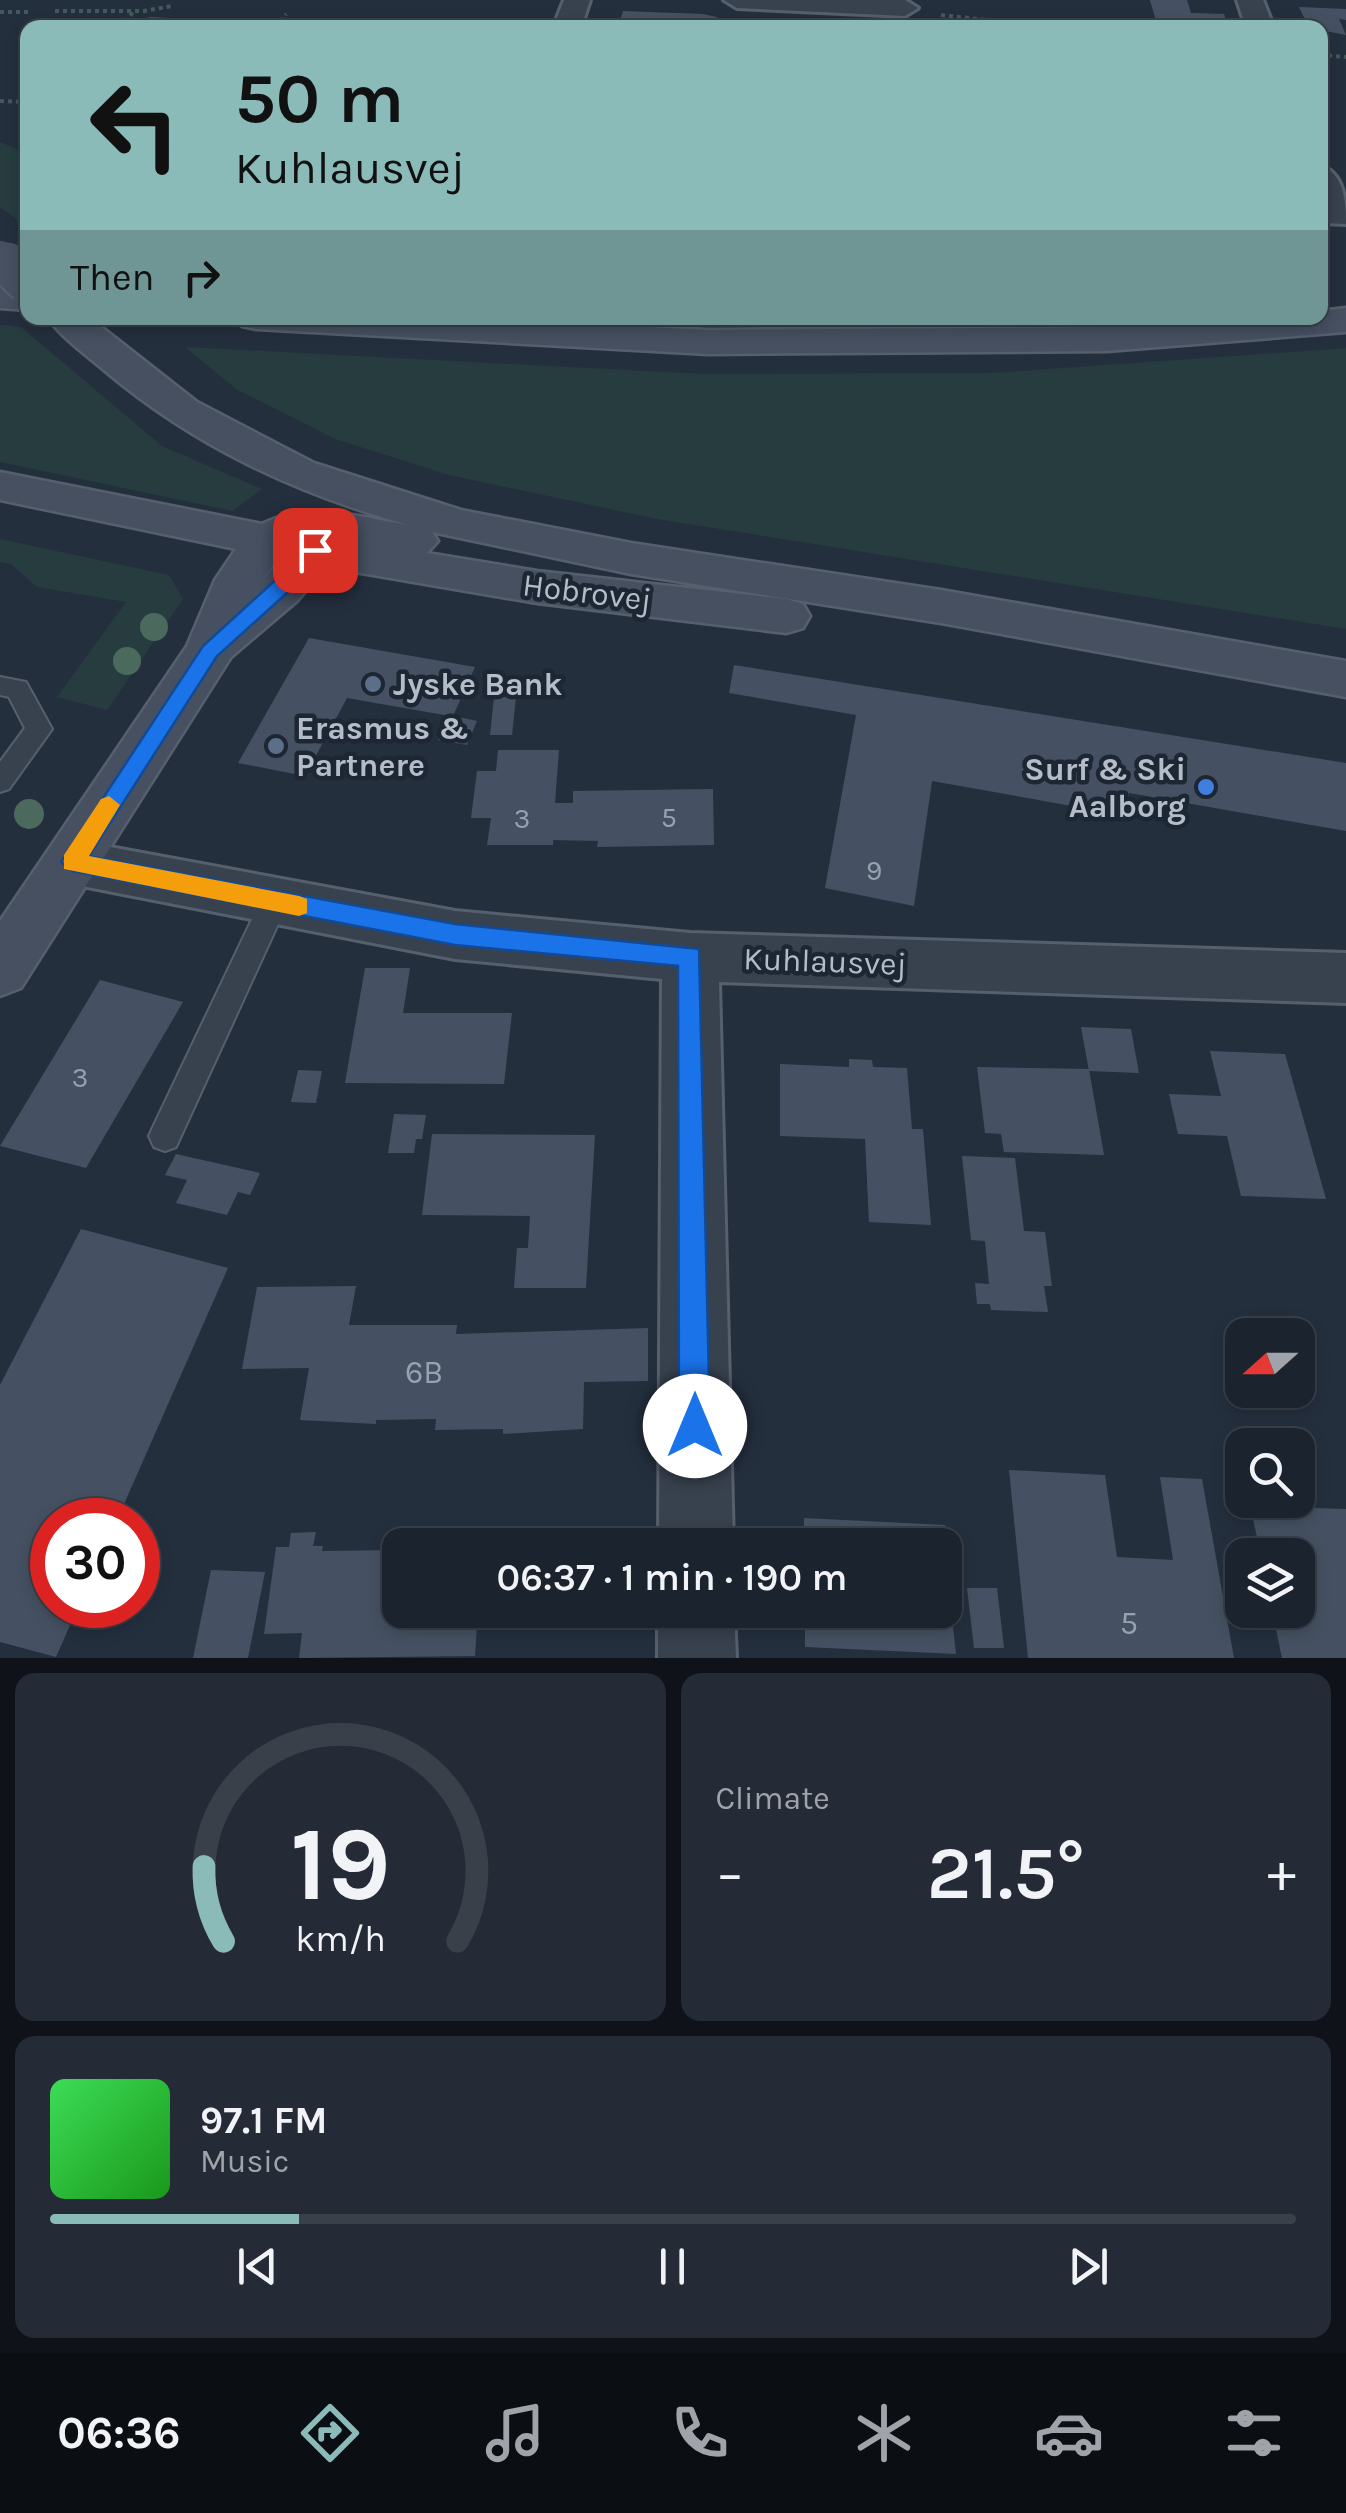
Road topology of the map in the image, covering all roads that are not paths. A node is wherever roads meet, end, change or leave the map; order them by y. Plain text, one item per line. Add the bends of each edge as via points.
1 (737, 0) edge
2 (905, 12) edge
3 (1328, 196) edge
4 (1336, 216) dead end
5 (0, 256) edge
6 (20, 275) edge
7 (76, 325) edge
8 (388, 325) edge
9 (1283, 325) edge
10 (0, 486) edge
11 (325, 521) junction
12 (266, 540) junction
13 (210, 651) junction
14 (1180, 654) junction
15 (1346, 678) edge
16 (0, 686) edge
17 (0, 782) edge
18 (72, 862) junction
19 (274, 902) junction
20 (690, 957) junction
21 (0, 970) edge
22 (1346, 978) edge
23 (166, 1136) dead end
24 (696, 1528) edge
25 (696, 1628) edge
26 (697, 1658) edge

1 - 2 street
3 - 4 street
5 - 6 main road, bridge
7 - 11 main road, Hobrovej
8 - 9 main road via 708,342 1106,339
10 - 12 main road, Hobrovej
11 - 12 main road, Hobrovej
11 - 13 main road via 280,588
11 - 14 main road, Hobrovej via 512,557 1043,623
11 - 14 main road, Hobrovej via 537,587 1038,645
12 - 13 main road via 238,580
13 - 18 main road
14 - 15 main road, Hobrovej
16 - 17 lane via 16,689 39,729
18 - 19 street, Kuhlausvej
18 - 21 main road
19 - 20 street, Kuhlausvej via 455,935
19 - 23 lane
20 - 22 street, Kuhlausvej
20 - 24 street
25 - 26 street

